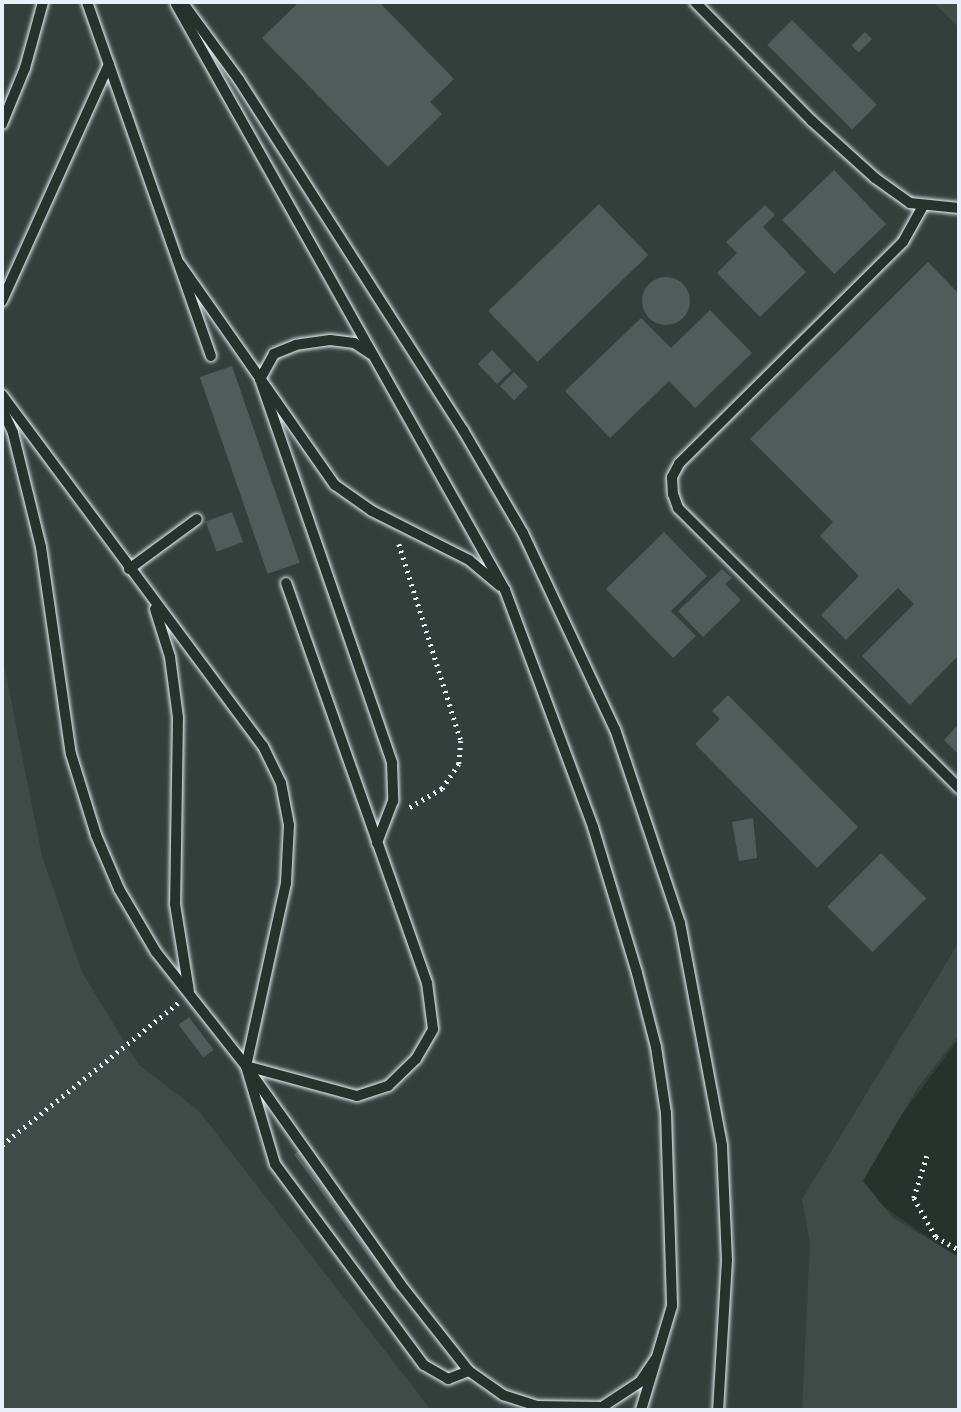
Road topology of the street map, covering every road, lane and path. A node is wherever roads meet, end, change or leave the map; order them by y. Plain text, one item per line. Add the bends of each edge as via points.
1 (43, 2) edge
2 (87, 2) edge
3 (175, 2) edge
4 (182, 2) edge
5 (695, 2) edge
6 (109, 64) junction
7 (2, 124) edge
8 (923, 206) junction
9 (959, 208) edge
10 (180, 264) junction
11 (2, 301) edge
12 (374, 355) junction
13 (211, 356) dead end
14 (260, 379) junction
15 (2, 395) edge
16 (2, 409) edge
17 (197, 519) dead end
18 (392, 520) junction
19 (129, 569) junction
20 (286, 583) dead end
21 (505, 590) junction
22 (151, 600) junction
23 (959, 788) edge
24 (386, 820) junction
25 (377, 843) junction
26 (189, 994) junction
27 (246, 1066) junction
28 (2, 1145) edge
29 (927, 1156) dead end
30 (959, 1250) edge
31 (663, 1349) junction
32 (469, 1371) junction
33 (503, 1395) junction
34 (521, 1410) edge
35 (641, 1410) edge
36 (718, 1410) edge

1 - 7 lane via 25,68
2 - 6 lane
3 - 12 lane
4 - 36 lane via 239,80 463,430 523,533 615,729 680,923 722,1146 727,1260
5 - 8 lane via 844,152 900,197
6 - 10 lane
6 - 11 lane
8 - 9 lane
8 - 23 lane via 903,242 679,464 672,477 673,494 678,508
10 - 13 lane
10 - 14 lane
12 - 14 lane via 354,344 330,340 296,345 274,354
12 - 21 lane
14 - 18 lane via 335,485
14 - 24 lane via 392,764 393,801
15 - 19 lane
16 - 26 lane via 13,433 41,547 71,754 96,835 119,889 150,942
17 - 19 lane
18 - 21 lane via 469,560
18 - 24 path via 461,741 459,764 442,789
19 - 22 lane
20 - 25 lane
21 - 31 lane via 593,827 656,1047 671,1186 672,1306
22 - 26 lane via 170,657 178,718 175,904
22 - 27 lane via 263,747 281,783 289,825 286,883
24 - 25 lane
25 - 27 lane via 426,983 433,1028 416,1059 388,1086 357,1096
26 - 27 lane
26 - 28 path
27 - 32 lane via 401,1285
27 - 32 lane via 275,1164 424,1365 448,1379
29 - 30 path via 914,1198 936,1237
31 - 33 lane via 640,1382 602,1407 536,1406
31 - 35 lane
32 - 33 lane
33 - 34 lane

